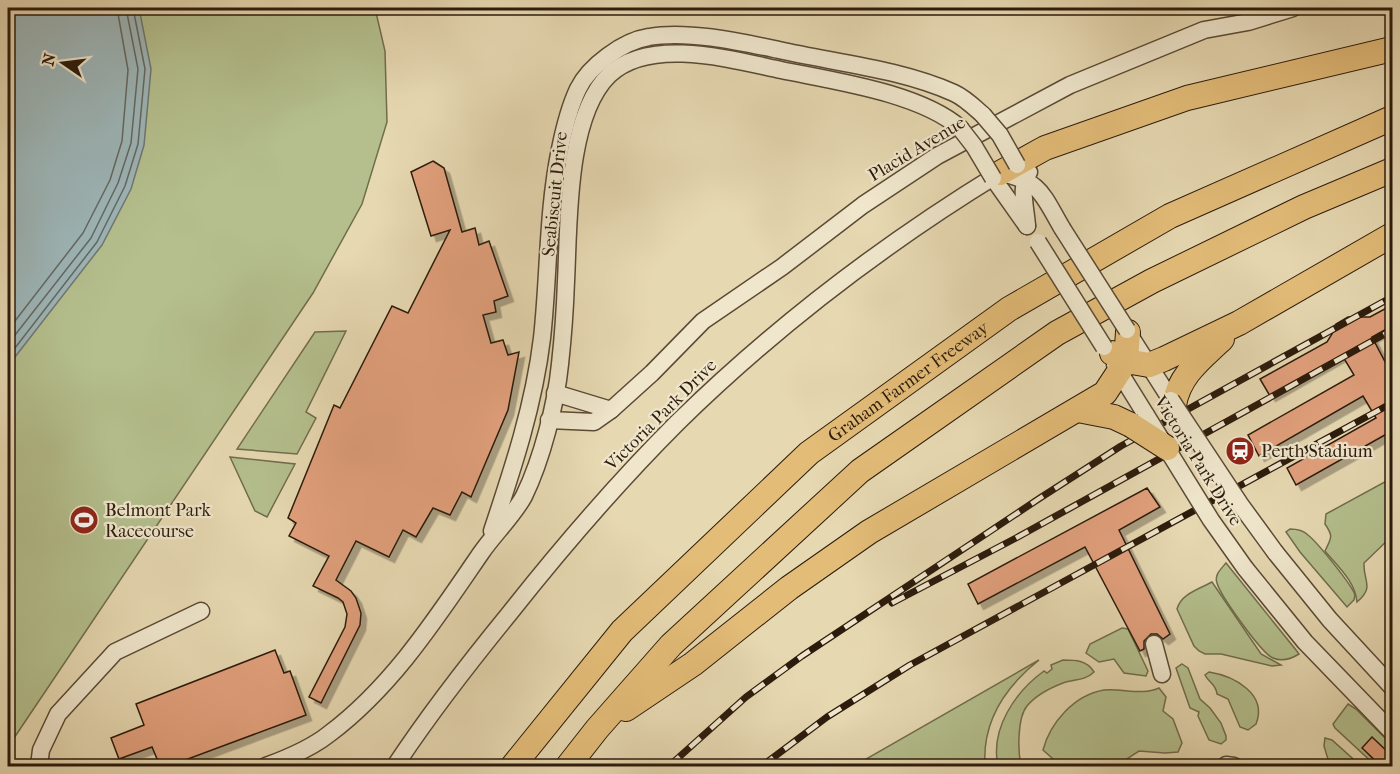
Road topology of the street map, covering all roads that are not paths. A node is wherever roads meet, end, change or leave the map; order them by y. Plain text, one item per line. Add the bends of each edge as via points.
1 (1293, 8) edge
2 (1392, 49) edge
3 (1392, 118) edge
4 (1392, 170) edge
5 (1008, 174) junction
6 (1028, 226) junction
7 (1392, 236) edge
8 (1239, 323) junction
9 (1128, 333) joint
10 (1104, 347) joint
11 (1131, 366) junction
12 (555, 393) junction
13 (1174, 401) junction
14 (611, 410) junction
15 (1078, 411) junction
16 (549, 420) junction
17 (1139, 420) junction
18 (1167, 448) joint
19 (488, 543) junction
20 (201, 611) dead end
21 (1154, 644) dead end
22 (1162, 674) dead end
23 (1389, 683) edge
24 (597, 729) junction
25 (1392, 732) edge
26 (39, 766) edge
27 (266, 766) edge
28 (395, 766) edge
29 (513, 766) edge
30 (568, 766) edge

1 - 14 street, Placid Avenue via 1204,30 1070,85 937,156 703,321
2 - 5 highway via 1187,98 1045,148
3 - 29 highway, Graham Farmer Freeway via 1170,216 1009,309 810,453 622,631
4 - 24 highway via 1304,207 1152,281 1057,333 860,471 671,645
5 - 6 street, Seabiscuit Drive
5 - 6 street via 1023,193
5 - 9 street, bridge via 1032,183 1043,195
5 - 12 street, Seabiscuit Drive, bridge via 950,119 930,107 873,89 711,56 664,53 633,61 610,75 594,97 581,127 568,216 560,367
5 - 19 street, Seabiscuit Drive, bridge via 1000,135 983,115 956,94 917,80 744,43 689,36 648,37 621,48 596,65 579,87 566,119 554,179 542,339 529,412
5 - 28 street, Victoria Park Drive via 940,210 857,268 678,422 560,549
6 - 10 street, bridge
7 - 8 highway
8 - 11 highway
8 - 13 highway via 1185,377
9 - 11 highway
10 - 11 highway
11 - 13 street, Victoria Park Drive
11 - 15 highway via 1105,393
11 - 17 street, Victoria Park Drive
12 - 14 street
12 - 16 street, Seabiscuit Drive
13 - 23 street, Victoria Park Drive, bridge via 1275,552 1329,620
14 - 16 street via 594,422
15 - 17 highway
15 - 24 highway via 868,532 693,664
16 - 19 street, Seabiscuit Drive via 524,497
17 - 18 highway, bridge
18 - 25 street, Victoria Park Drive, bridge via 1245,568 1305,642
19 - 27 street, Seabiscuit Drive via 434,621 377,692 327,736
20 - 26 street via 115,652 58,714 40,750
21 - 22 street
24 - 30 highway

